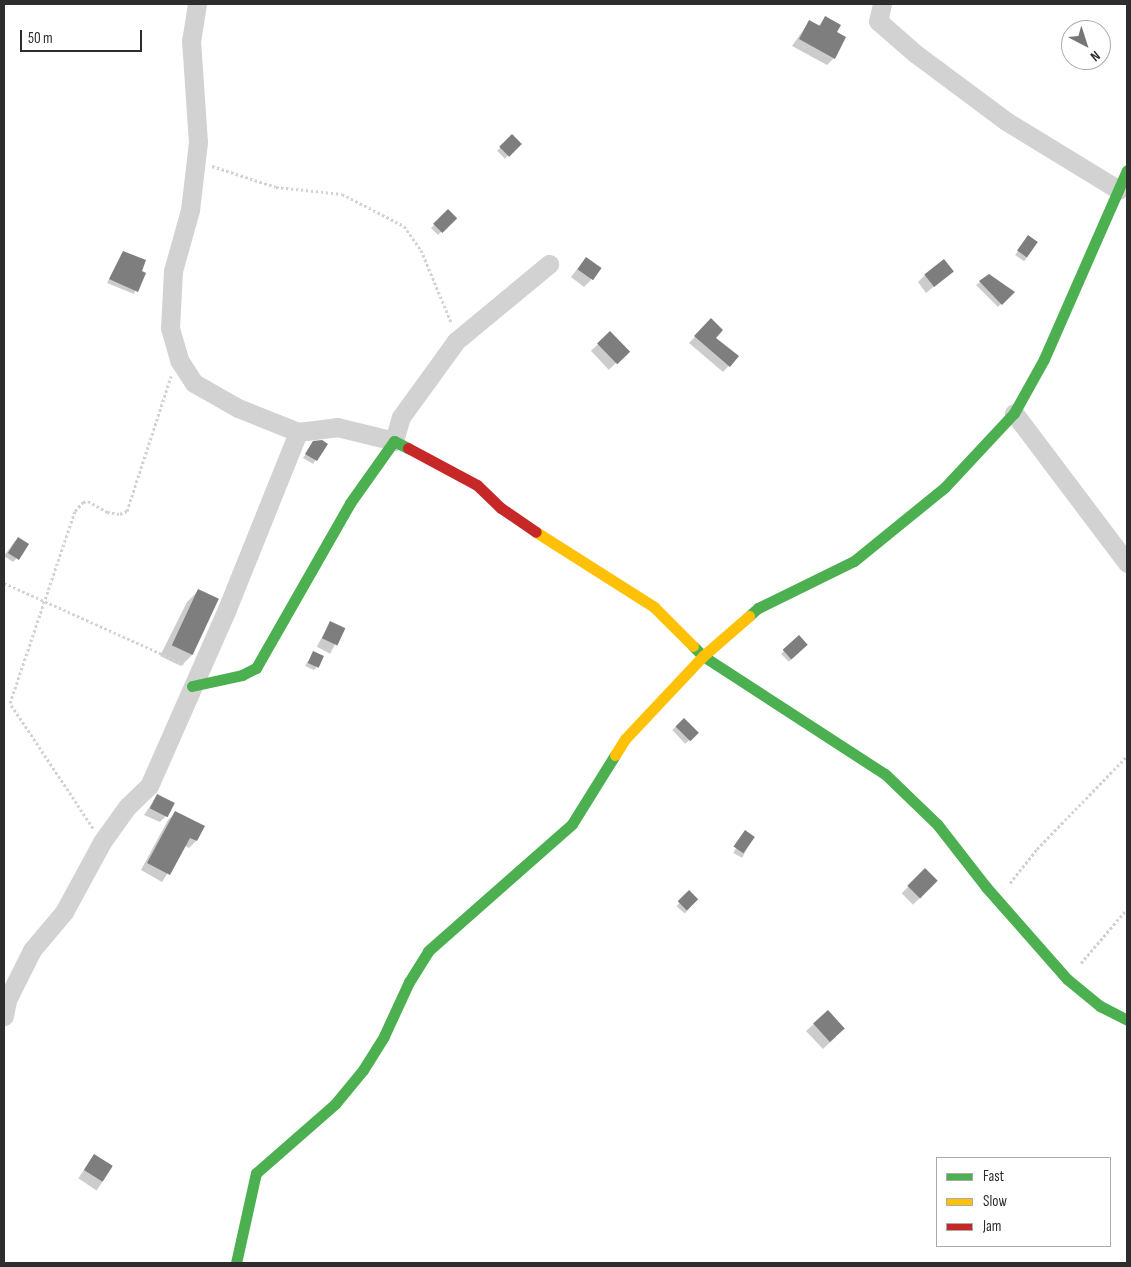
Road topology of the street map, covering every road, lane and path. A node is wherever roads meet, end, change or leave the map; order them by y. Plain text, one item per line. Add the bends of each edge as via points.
1 (197, 4) edge
2 (882, 4) edge
3 (198, 142) junction
4 (1127, 170) edge
5 (1119, 190) junction
6 (549, 264) dead end
7 (456, 341) junction
8 (179, 360) junction
9 (1014, 413) junction
10 (298, 432) junction
11 (394, 441) junction
12 (1127, 563) edge
13 (4, 583) edge
14 (43, 601) junction
15 (703, 656) junction
16 (195, 678) junction
17 (1127, 756) edge
18 (102, 842) junction
19 (997, 900) junction
20 (1127, 909) edge
21 (1067, 979) junction
22 (4, 1016) edge
23 (1127, 1020) edge
24 (236, 1263) edge

1 - 3 street via 191,40
2 - 5 street via 878,21 916,54 1006,121
3 - 7 path via 206,164 276,187 342,194 404,226 421,250 448,307
3 - 8 street via 190,210 173,271 170,328
4 - 5 street
5 - 9 street via 1044,359
6 - 7 street
7 - 11 street via 402,416
8 - 10 street via 194,383 238,408
8 - 14 path via 164,391 127,511 120,514 107,512 88,501 74,511
9 - 12 street
9 - 15 street via 945,487 854,561 758,608
10 - 11 street via 337,427
10 - 16 street via 227,610
11 - 15 street via 478,485 501,508 528,527 654,607
11 - 16 street via 350,503 256,668 242,675
13 - 14 path
14 - 16 path via 105,626
14 - 18 path via 10,703
15 - 19 street via 885,774 937,824
15 - 24 street via 625,739 572,824 428,951 363,1070 335,1104 256,1173
16 - 18 street via 149,786 127,807
17 - 19 path via 1037,850
18 - 22 street via 64,912 32,950 7,1000
19 - 21 street
20 - 21 path
21 - 23 street via 1100,1006

